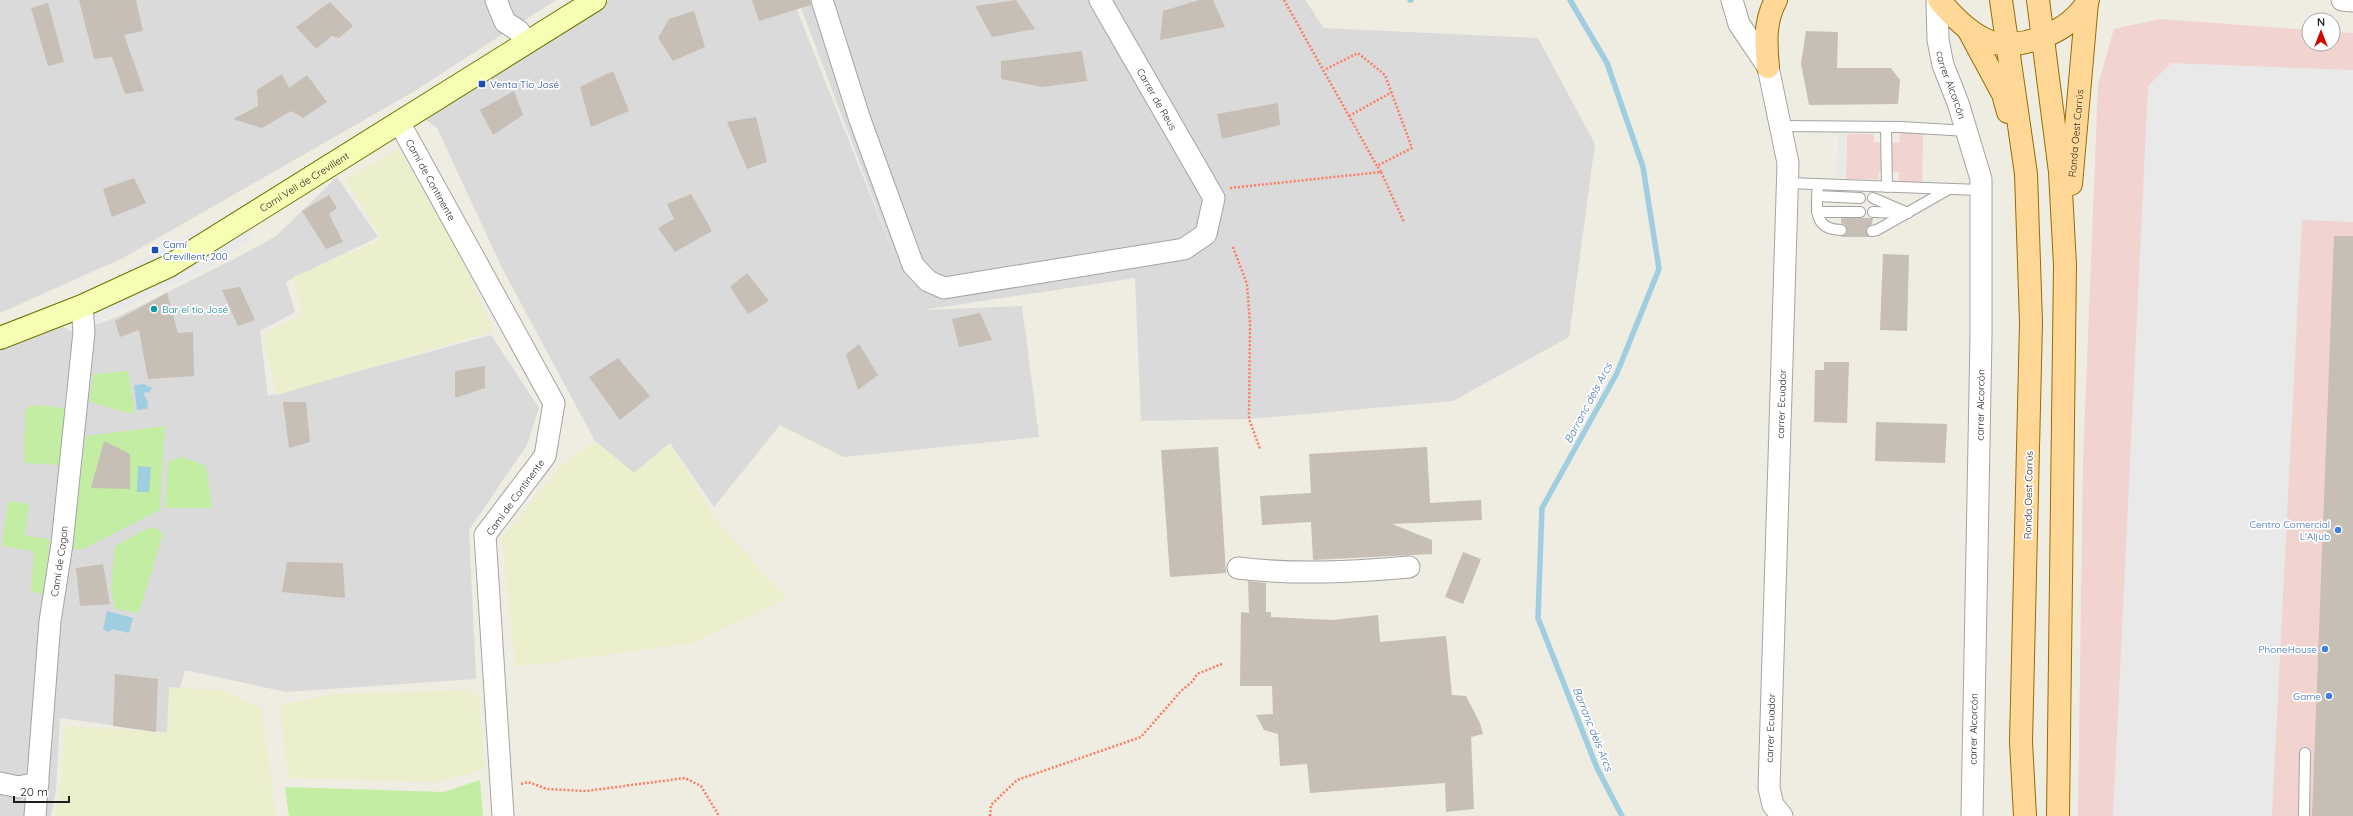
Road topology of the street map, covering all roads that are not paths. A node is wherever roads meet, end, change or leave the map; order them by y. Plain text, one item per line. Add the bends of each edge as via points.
1 (496, 0) edge
2 (595, 0) edge
3 (822, 0) edge
4 (1100, 0) edge
5 (1732, 0) edge
6 (1776, 0) edge
7 (1938, 0) edge
8 (2001, 0) edge
9 (2038, 0) edge
10 (2342, 0) edge
11 (2089, 1) edge
12 (2353, 1) edge
13 (1968, 29) junction
14 (2044, 36) junction
15 (2008, 43) junction
16 (525, 44) junction
17 (1768, 67) junction
18 (400, 122) junction
19 (1781, 126) junction
20 (1886, 127) junction
21 (1967, 131) junction
22 (2026, 174) junction
23 (1787, 183) junction
24 (1818, 184) junction
25 (1887, 187) junction
26 (1949, 189) junction
27 (1981, 190) junction
28 (1817, 196) junction
29 (1860, 198) dead end
30 (1873, 198) dead end
31 (1817, 212) junction
32 (1860, 212) dead end
33 (1873, 212) dead end
34 (1908, 213) junction
35 (1840, 230) dead end
36 (1872, 231) dead end
37 (2065, 265) junction
38 (82, 306) junction
39 (0, 338) edge
40 (1410, 567) dead end
41 (1238, 568) dead end
42 (2021, 742) junction
43 (2305, 753) dead end
44 (38, 783) junction
45 (0, 784) edge
46 (36, 816) edge
47 (503, 816) edge
48 (1782, 816) edge
49 (1972, 816) edge
50 (2018, 816) edge
51 (2025, 816) edge
52 (2058, 816) edge
53 (2304, 816) edge

1 - 16 street via 505,22 519,31
2 - 16 street, Camí Vell de Crevillent
3 - 4 street, Carrer de Reus via 860,120 913,266 928,281 944,288 1184,249 1206,234 1219,193
5 - 17 street, carrer Ecuador via 1739,24
6 - 17 main road via 1769,13 1766,32
7 - 13 main road, Ronda Oest Carrús
7 - 21 street, carrer Alcorcón via 1938,40 1943,65
8 - 15 main road, Ronda Oest Carrús
9 - 14 main road, Ronda Oest Carrús
10 - 12 street
11 - 14 main road, Ronda Oest Carrús via 2074,18 2058,30
11 - 37 main road, Ronda Oest Carrús
13 - 15 main road, Ronda Oest Carrús via 1987,40
13 - 22 main road, Ronda Oest Carrús via 2003,94
14 - 15 main road, Ronda Oest Carrús via 2023,43
14 - 37 main road, Ronda Oest Carrús via 2060,172
15 - 22 main road, Ronda Oest Carrús
16 - 18 street, Camí Vell de Crevillent
17 - 19 street, carrer Ecuador
18 - 38 street, Camí Vell de Crevillent via 169,266
18 - 47 street, Camí de Continente via 554,403 545,456 485,535
19 - 20 lane
19 - 23 street, carrer Ecuador via 1788,163
20 - 21 lane
20 - 25 lane
21 - 27 street, carrer Alcorcón via 1981,179
22 - 42 main road, Ronda Oest Carrús via 2031,322
23 - 24 lane
23 - 48 street, carrer Ecuador via 1769,788 1773,804
24 - 25 lane
24 - 28 lane
25 - 26 lane
26 - 27 lane
26 - 34 lane
27 - 49 street, carrer Alcorcón via 1981,344
28 - 29 lane
28 - 31 lane
30 - 34 lane
31 - 32 lane
31 - 35 lane via 1823,226 1831,230
33 - 34 lane
34 - 36 lane
37 - 52 main road, Ronda Oest Carrús
38 - 39 street, Camí Vell de Crevillent
38 - 44 street, Camí de Cagon via 84,332 62,544 50,621
40 - 41 street via 1318,573 1276,573
42 - 50 main road
42 - 51 main road, Ronda Oest Carrús
43 - 53 lane
44 - 45 street via 18,787
44 - 46 street, Camí de Cagon

